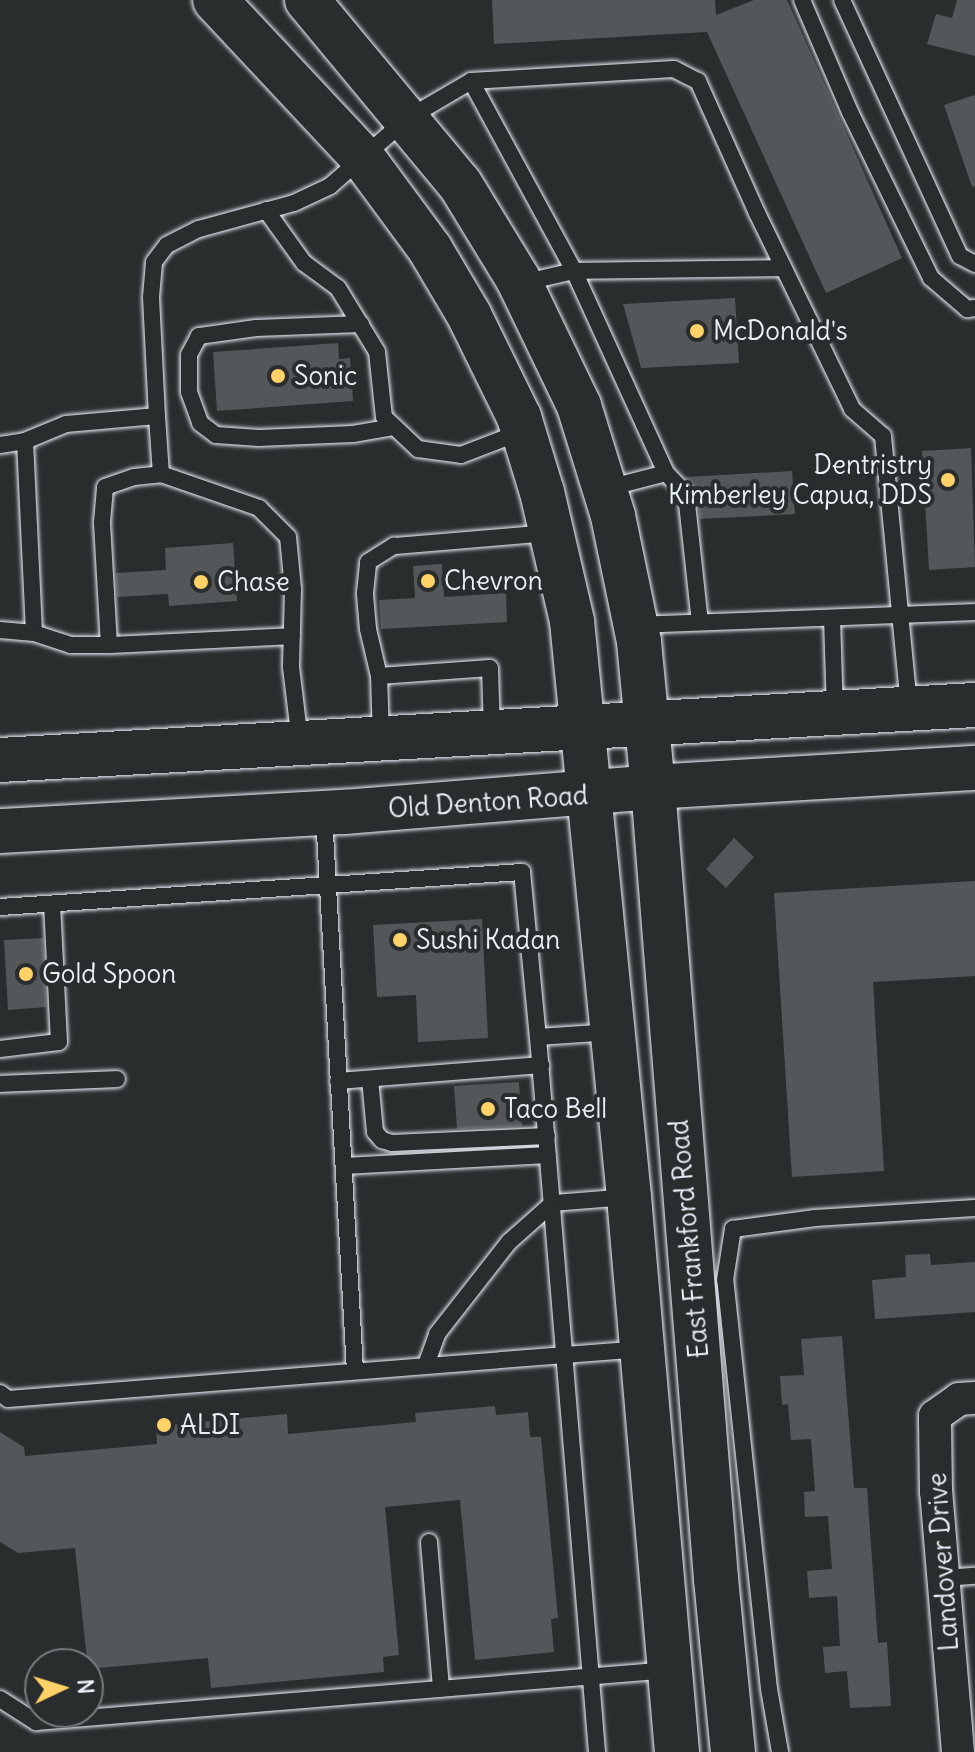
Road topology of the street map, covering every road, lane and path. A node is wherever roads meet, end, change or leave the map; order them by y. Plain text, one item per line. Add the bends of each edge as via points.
1 (215, 0) edge
2 (307, 0) edge
3 (802, 0) edge
4 (842, 0) edge
5 (471, 81) junction
6 (408, 118) junction
7 (363, 158) junction
8 (266, 210) junction
9 (975, 264) edge
10 (783, 268) junction
11 (574, 271) junction
12 (520, 283) junction
13 (975, 308) edge
14 (361, 324) junction
15 (157, 416) junction
16 (394, 427) junction
17 (523, 431) junction
18 (25, 441) junction
19 (0, 445) edge
20 (666, 473) junction
21 (161, 474) junction
22 (604, 488) junction
23 (552, 533) junction
24 (975, 612) edge
25 (903, 615) junction
26 (832, 618) junction
27 (700, 622) junction
28 (635, 625) junction
29 (0, 630) edge
30 (34, 633) junction
31 (292, 636) junction
32 (109, 645) junction
33 (379, 676) junction
34 (975, 705) edge
35 (909, 710) junction
36 (835, 715) junction
37 (645, 725) junction
38 (584, 730) junction
39 (492, 734) junction
40 (381, 738) junction
41 (300, 743) junction
42 (0, 760) edge
43 (975, 768) edge
44 (653, 787) junction
45 (588, 795) junction
46 (324, 813) junction
47 (0, 831) edge
48 (328, 887) junction
49 (52, 904) junction
50 (0, 907) edge
51 (614, 1032) junction
52 (538, 1037) junction
53 (0, 1049) edge
54 (541, 1065) junction
55 (117, 1079) dead end
56 (370, 1079) junction
57 (338, 1081) junction
58 (0, 1084) edge
59 (547, 1136) junction
60 (548, 1155) junction
61 (344, 1166) junction
62 (684, 1195) junction
63 (629, 1197) junction
64 (553, 1203) junction
65 (975, 1208) edge
66 (643, 1349) junction
67 (564, 1355) junction
68 (426, 1365) junction
69 (355, 1371) junction
70 (0, 1393) edge
71 (975, 1398) edge
72 (429, 1542) dead end
73 (975, 1576) edge
74 (943, 1578) junction
75 (671, 1670) junction
76 (591, 1677) junction
77 (441, 1689) junction
78 (0, 1699) edge
79 (597, 1752) edge
80 (677, 1752) edge
81 (733, 1752) edge
82 (780, 1752) edge
83 (958, 1752) edge

1 - 7 main road
2 - 6 main road, East Frankford Road
3 - 13 lane via 931,278 967,309
4 - 9 lane via 960,256
5 - 6 lane
5 - 10 lane via 674,69 698,81
5 - 11 lane
6 - 7 lane
6 - 12 main road, East Frankford Road via 460,184
7 - 8 lane via 330,186
7 - 17 main road via 453,288
8 - 14 lane via 304,263 338,288
8 - 15 lane via 199,229 167,245 154,262
10 - 11 lane
10 - 25 lane via 852,409 883,436
11 - 12 lane
11 - 20 lane
12 - 22 main road, East Frankford Road via 579,406
14 - 16 lane via 377,352 384,417
14 - 16 lane via 199,336 189,355 189,392 200,423 216,435 353,434
15 - 18 lane via 66,424
15 - 21 lane
16 - 17 lane via 418,449 461,455
17 - 23 main road
18 - 19 lane
18 - 30 lane
20 - 22 lane
20 - 27 lane via 686,494
21 - 31 lane via 259,508 288,537
21 - 32 lane via 105,487
22 - 28 main road, East Frankford Road
23 - 33 lane via 394,546 368,562 367,617
23 - 38 main road via 572,621
24 - 25 lane
25 - 26 lane
25 - 35 lane
26 - 27 lane
26 - 36 lane
27 - 28 lane
28 - 37 main road, East Frankford Road
29 - 30 lane
30 - 32 lane via 71,645
31 - 32 lane
31 - 41 lane
33 - 39 lane via 490,668
33 - 40 lane
34 - 35 main road
35 - 36 main road
36 - 37 main road
37 - 38 main road
37 - 44 main road, East Frankford Road
38 - 39 main road
38 - 45 main road
39 - 40 main road
40 - 41 main road
41 - 42 main road
43 - 44 main road, Old Denton Road
44 - 45 main road, Old Denton Road
44 - 62 main road, East Frankford Road
45 - 46 main road, Old Denton Road
45 - 51 main road
46 - 47 main road, Old Denton Road
46 - 48 lane
48 - 49 lane
48 - 52 lane via 522,872
48 - 57 lane
49 - 50 lane
49 - 53 lane via 59,1042
51 - 52 lane
51 - 63 main road
52 - 54 lane
54 - 56 lane
54 - 59 lane
55 - 58 lane
56 - 57 lane
56 - 59 lane via 375,1132 382,1140
57 - 61 lane
59 - 60 lane
60 - 61 lane
60 - 64 lane
61 - 69 lane
62 - 63 main road
62 - 81 main road, East Frankford Road
63 - 64 lane
63 - 66 main road
64 - 67 lane
64 - 68 lane via 509,1242 437,1334
65 - 82 lane via 733,1229 725,1280
66 - 67 lane
66 - 75 main road
67 - 68 lane
67 - 76 lane
68 - 69 lane
69 - 70 lane via 8,1399
71 - 74 street, Landover Drive via 959,1399 935,1416
72 - 77 lane
73 - 74 lane
74 - 83 street, Landover Drive
75 - 76 lane
75 - 80 main road
76 - 77 lane
76 - 79 lane
77 - 78 lane via 36,1722

